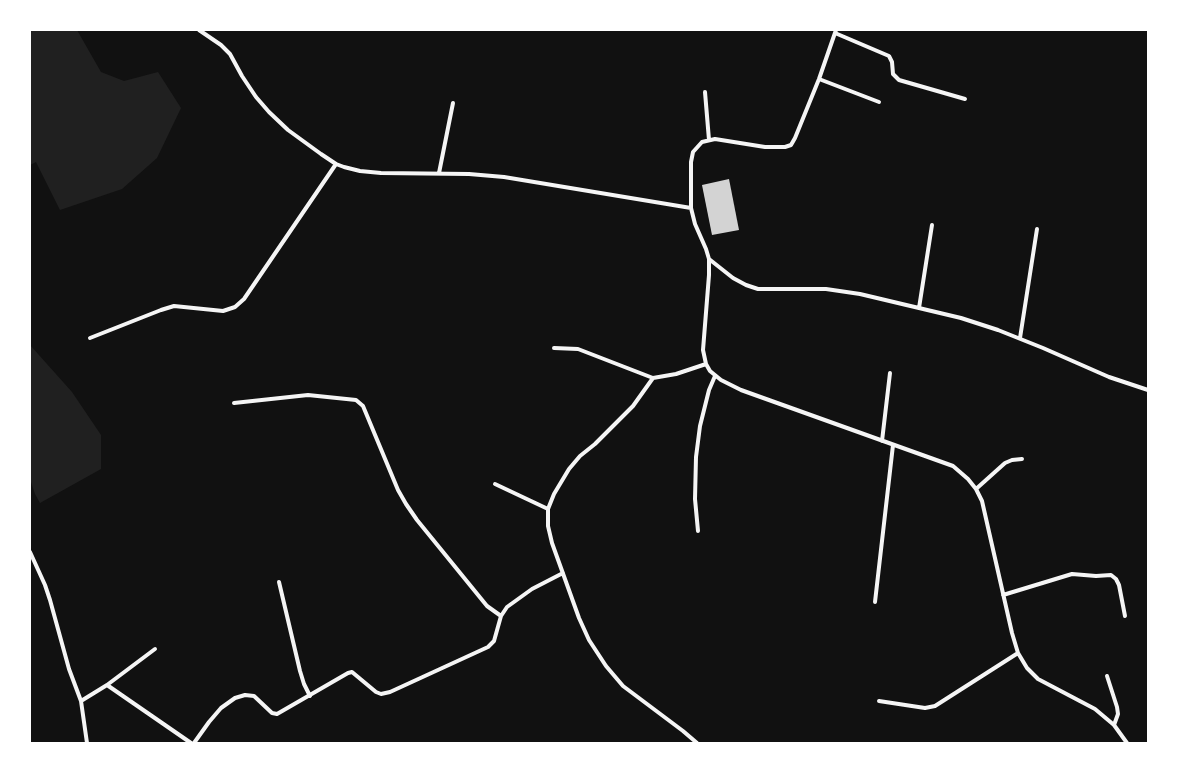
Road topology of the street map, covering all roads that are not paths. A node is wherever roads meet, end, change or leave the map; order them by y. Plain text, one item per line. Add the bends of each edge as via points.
1 (199, 30) edge
2 (835, 31) edge
3 (819, 80) junction
4 (705, 92) dead end
5 (965, 100) dead end
6 (879, 102) dead end
7 (453, 103) dead end
8 (709, 140) junction
9 (336, 164) junction
10 (439, 173) junction
11 (691, 208) junction
12 (932, 225) dead end
13 (1037, 229) dead end
14 (709, 259) junction
15 (919, 308) junction
16 (90, 338) dead end
17 (1020, 338) junction
18 (554, 348) dead end
19 (706, 364) junction
20 (890, 373) dead end
21 (715, 376) junction
22 (653, 378) junction
23 (1148, 390) edge
24 (234, 403) dead end
25 (882, 441) junction
26 (894, 445) junction
27 (1022, 459) dead end
28 (495, 484) dead end
29 (976, 489) junction
30 (548, 509) junction
31 (698, 531) dead end
32 (30, 552) edge
33 (563, 573) junction
34 (279, 582) dead end
35 (1003, 595) junction
36 (875, 602) dead end
37 (501, 616) junction
38 (1125, 616) dead end
39 (156, 649) dead end
40 (1018, 653) junction
41 (1107, 676) dead end
42 (107, 685) junction
43 (310, 696) junction
44 (80, 701) junction
45 (879, 701) dead end
46 (1114, 724) junction
47 (87, 743) edge
48 (193, 743) edge
49 (698, 743) edge
50 (1127, 743) edge

1 - 9 street via 230,54 256,97 269,112 288,130
2 - 3 street
2 - 5 street via 889,56 893,74 899,80
3 - 6 street
3 - 8 street via 791,144 777,148
4 - 8 street
7 - 10 street
8 - 11 street via 702,142 693,152
9 - 10 street via 360,171 381,173
9 - 16 street via 244,299 235,307 223,311 174,306
10 - 11 street via 504,177
11 - 14 street
12 - 15 street
13 - 17 street
14 - 15 street via 733,278 758,288 826,289
14 - 19 street via 703,350
15 - 17 street via 961,318
17 - 23 street via 1110,377
18 - 22 street via 578,349
19 - 21 street
19 - 22 street via 676,374
20 - 25 street
21 - 25 street via 740,390
21 - 31 street via 702,419 696,457 695,499
22 - 30 street via 633,406 569,469
24 - 37 street via 308,395 356,400 363,406 406,504 487,606
25 - 26 street
26 - 29 street via 953,466
26 - 36 street
27 - 29 street via 1005,463
28 - 30 street
29 - 35 street via 982,501
30 - 33 street via 548,526
32 - 44 street via 45,585
33 - 37 street via 519,598 507,607
33 - 49 street via 589,640 606,666 623,686
34 - 43 street via 300,671
35 - 38 street via 1072,574 1111,575 1119,585
35 - 40 street
37 - 43 street via 494,641 488,647 390,692 376,692 352,672
39 - 42 street
40 - 45 street via 935,706 925,708
40 - 46 street via 1027,668 1038,679 1094,709
41 - 46 street via 1117,707 1118,714
42 - 44 street
42 - 48 street
43 - 48 street via 277,714 272,713 254,696 235,698 221,708
44 - 47 street
46 - 50 street

